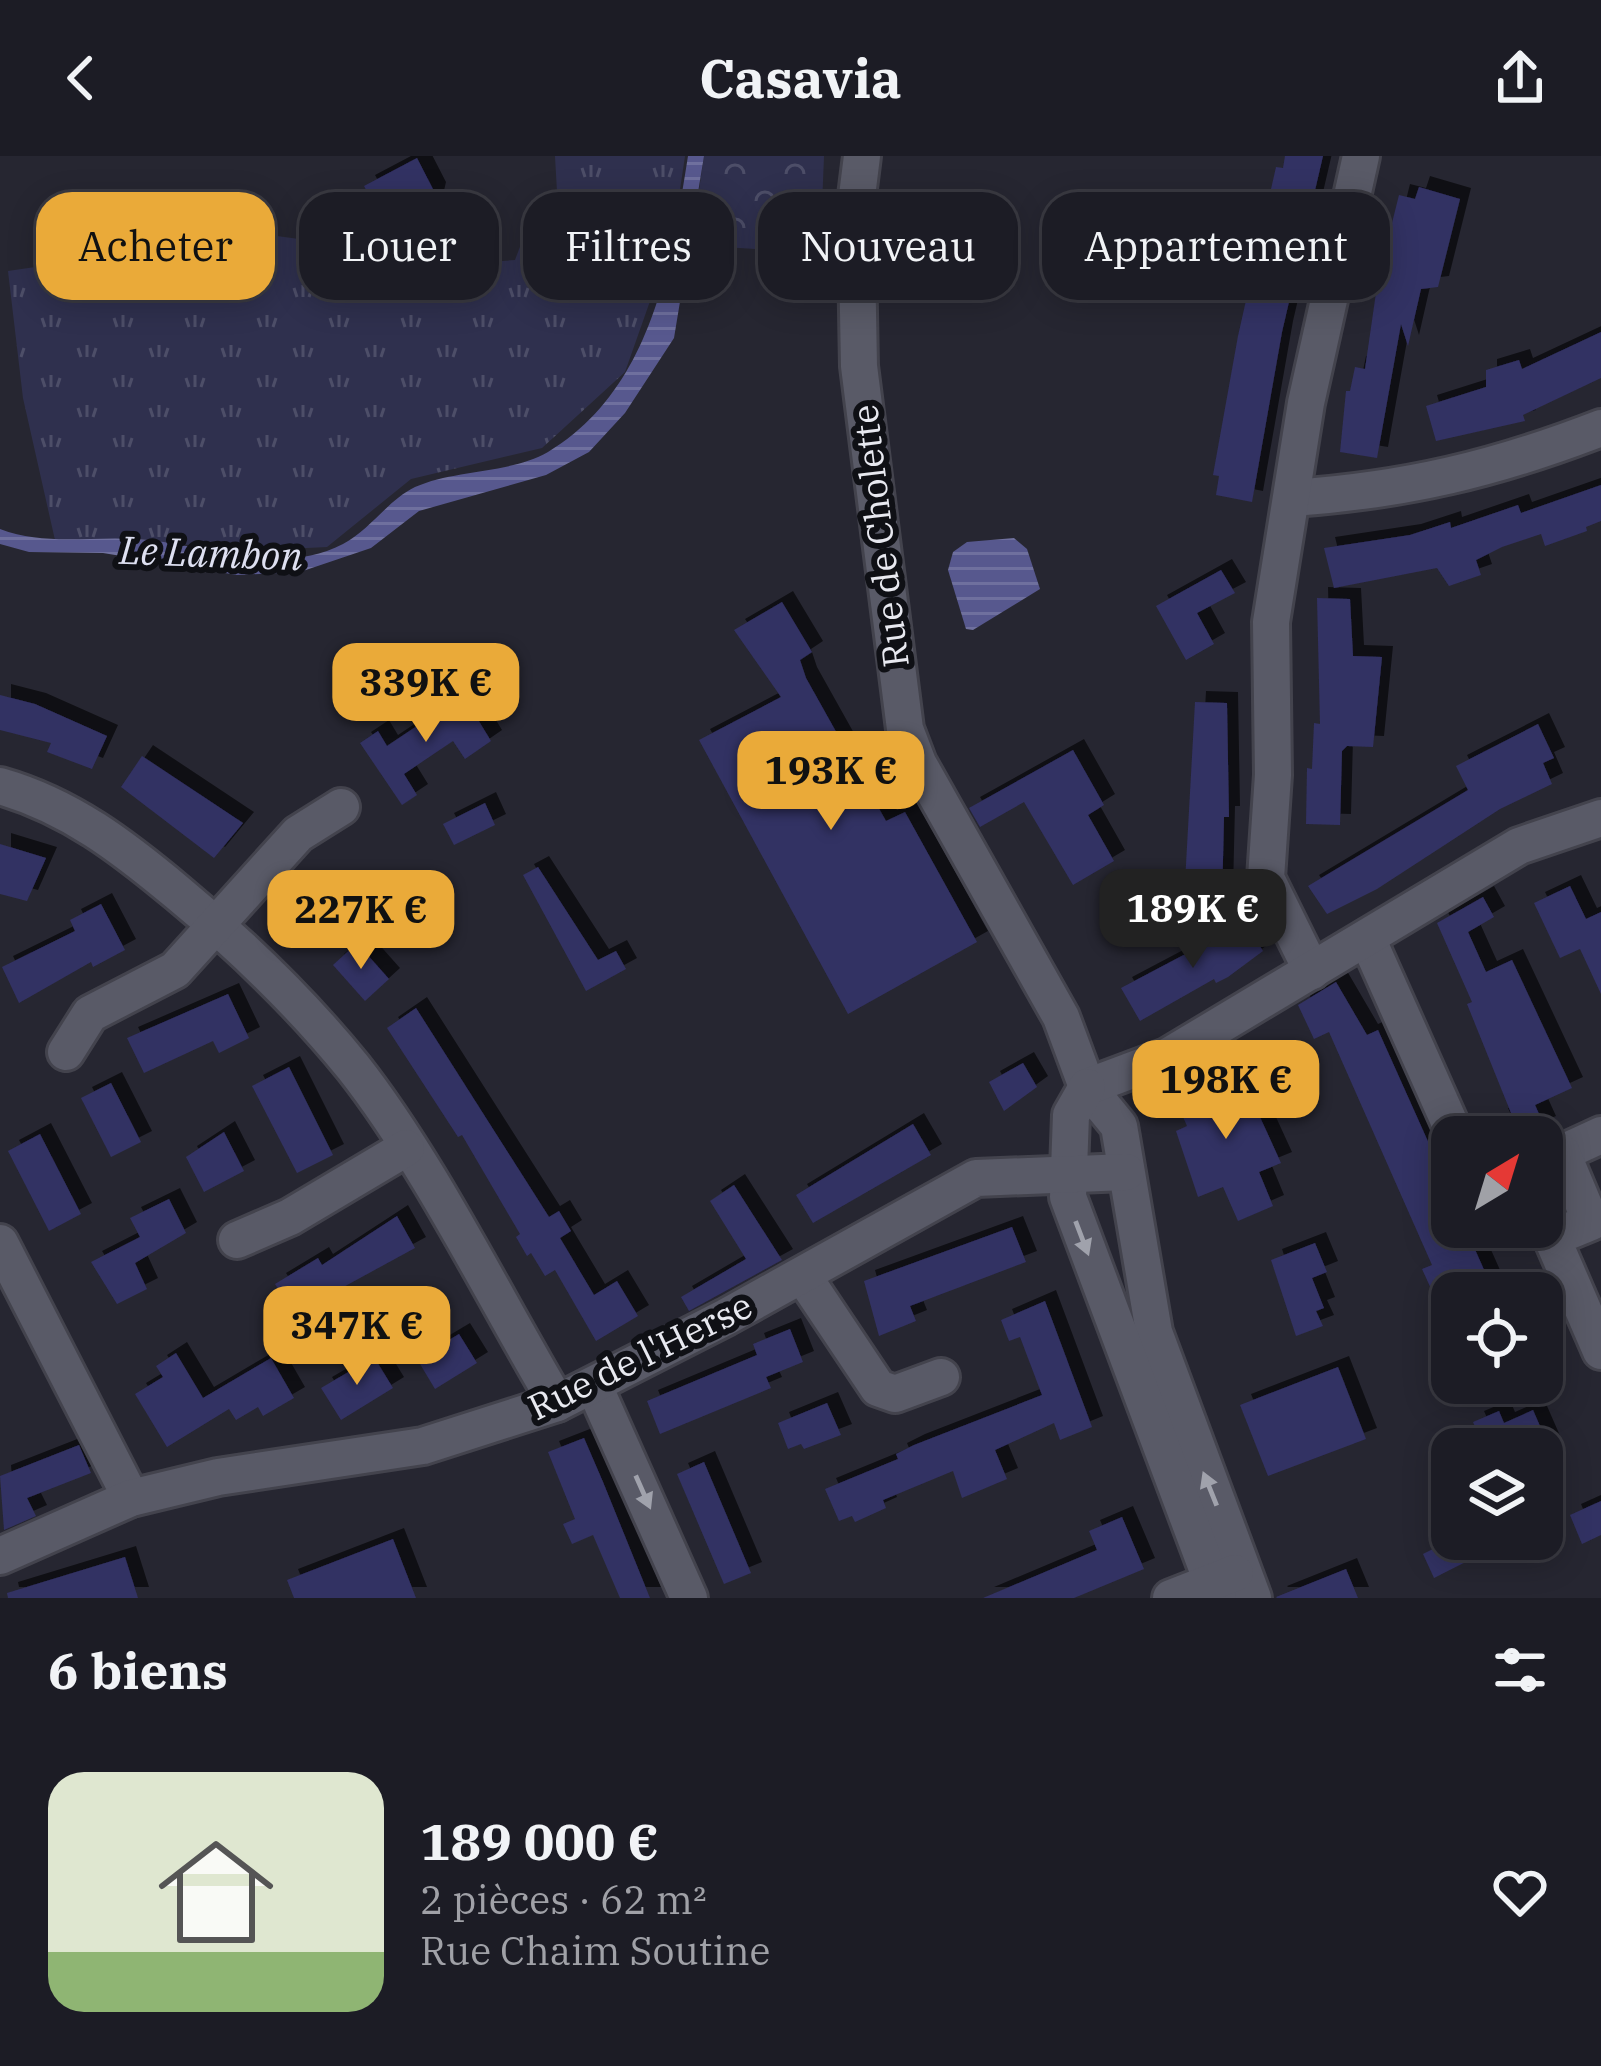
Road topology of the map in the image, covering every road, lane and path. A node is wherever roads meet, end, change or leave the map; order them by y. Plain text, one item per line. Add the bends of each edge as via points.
1 (862, 156) edge
2 (1361, 156) edge
3 (1601, 428) edge
4 (1293, 498) junction
5 (0, 786) edge
6 (341, 806) dead end
7 (1601, 818) edge
8 (218, 926) junction
9 (1367, 938) junction
10 (1312, 971) junction
11 (66, 1052) dead end
12 (1088, 1087) junction
13 (1447, 1116) edge
14 (1601, 1135) edge
15 (406, 1148) junction
16 (1563, 1153) edge
17 (1126, 1172) junction
18 (1066, 1175) junction
19 (1563, 1176) edge
20 (1563, 1234) edge
21 (237, 1240) dead end
22 (0, 1243) edge
23 (1556, 1248) edge
24 (803, 1276) junction
25 (1601, 1351) edge
26 (941, 1377) dead end
27 (595, 1386) junction
28 (557, 1403) junction
29 (131, 1498) junction
30 (0, 1556) edge
31 (1232, 1588) edge
32 (689, 1598) edge
33 (1172, 1598) edge

1 - 12 street, Rue de Cholette via 859,366 905,730 1061,1017
2 - 4 street via 1317,344
3 - 4 street via 1504,465 1391,491
4 - 10 street via 1271,622 1266,878
5 - 8 street via 87,823
6 - 8 street via 298,834
7 - 9 street via 1519,846
8 - 11 street via 175,970 90,1015
8 - 15 street via 326,1035
9 - 10 street
9 - 13 street
10 - 12 street via 1167,1057
12 - 17 street, Rue de Cholette via 1119,1126
12 - 18 street via 1071,1115
14 - 16 street
15 - 21 street
15 - 28 street
17 - 18 street, Rue de l'Herse
31 -> 17 street, Rue de Cholette via 1154,1332
18 - 24 street, Rue de l'Herse via 976,1178
18 -> 31 street via 1074,1217
19 - 20 street via 1592,1222
22 - 29 street
23 - 25 street
24 - 26 street via 878,1388 895,1394
24 - 27 street, Rue de l'Herse
27 - 28 street, Rue de l'Herse
27 -> 32 street
28 - 29 street, Rue de l'Herse via 423,1446
29 - 30 street, Rue de l'Herse
31 - 33 street

